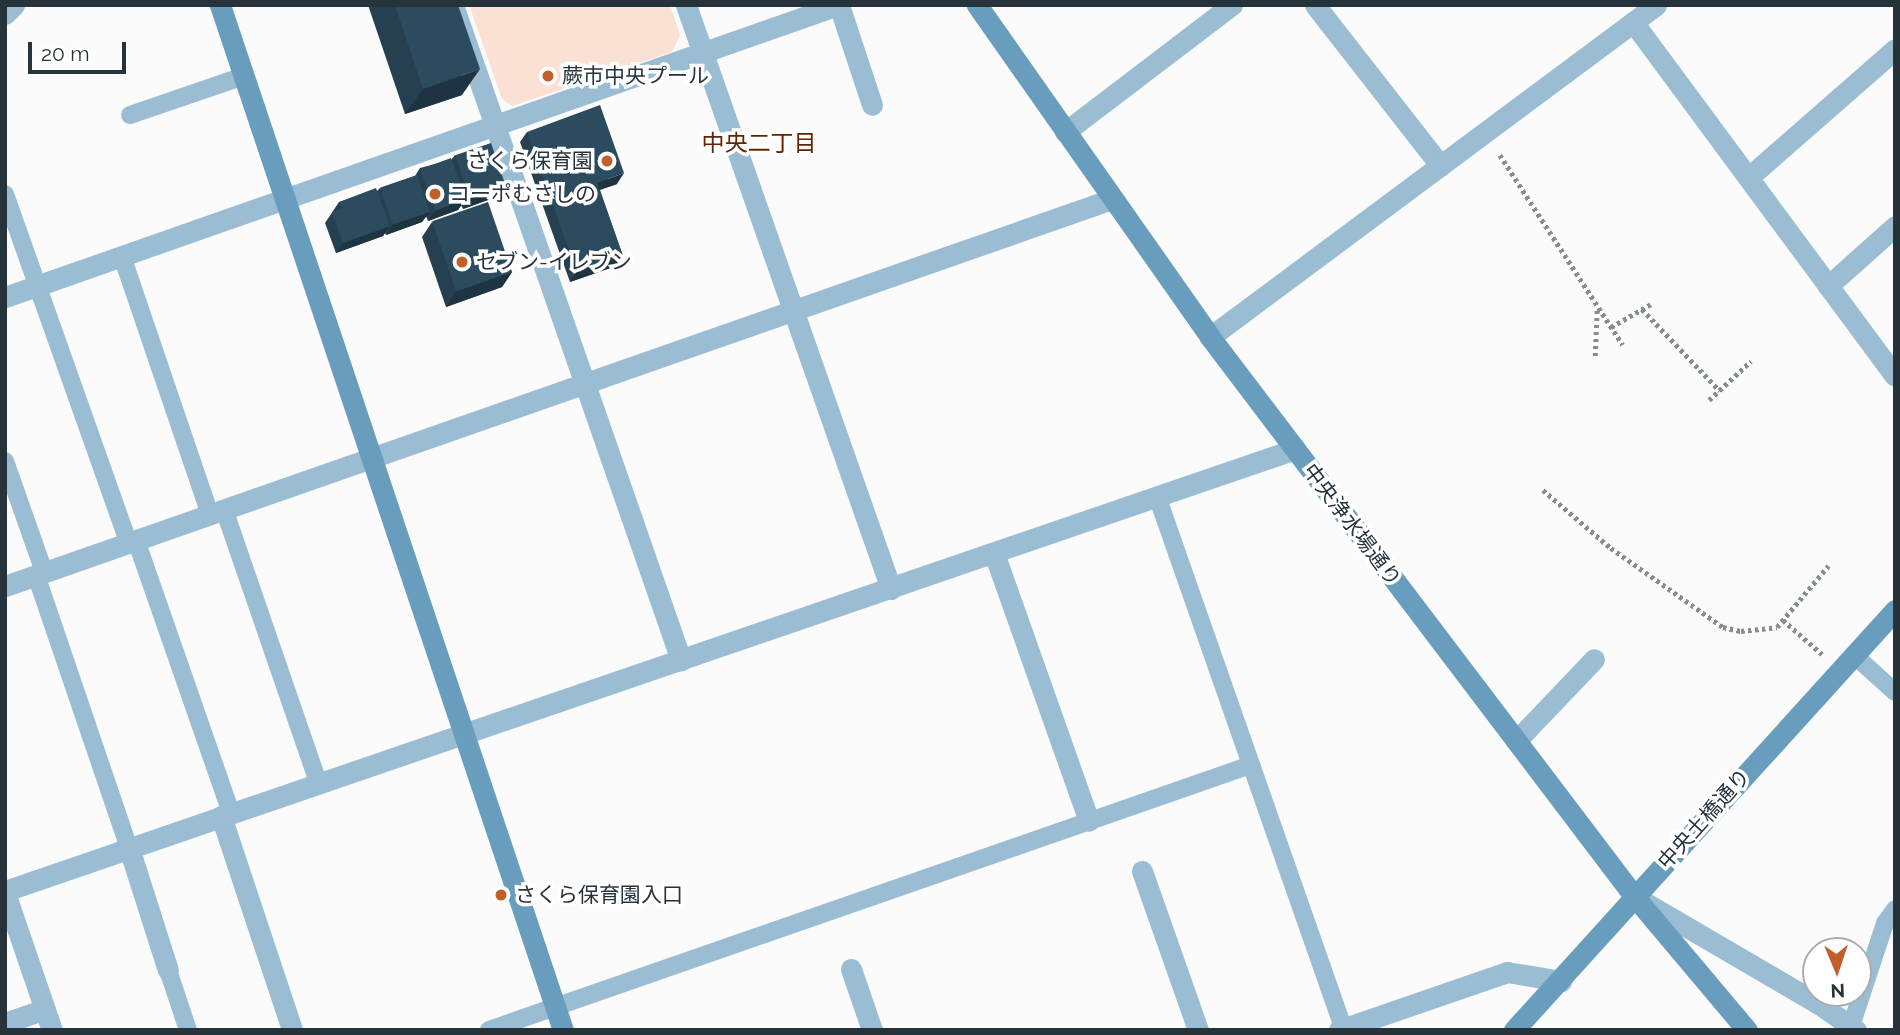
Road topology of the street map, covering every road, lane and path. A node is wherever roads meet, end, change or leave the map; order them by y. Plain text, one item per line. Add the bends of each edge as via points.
1 (14, 5) edge
2 (220, 5) edge
3 (453, 5) edge
4 (686, 5) edge
5 (839, 5) edge
6 (976, 5) edge
7 (1232, 5) edge
8 (1315, 5) edge
9 (1656, 5) edge
10 (5, 14) edge
11 (1633, 22) junction
12 (1895, 49) edge
13 (703, 53) junction
14 (244, 76) junction
15 (872, 105) dead end
16 (130, 115) dead end
17 (495, 125) junction
18 (1065, 132) junction
19 (1485, 132) junction
20 (1441, 166) junction
21 (1749, 177) junction
22 (5, 194) edge
23 (285, 198) junction
24 (1112, 199) junction
25 (1895, 226) edge
26 (122, 256) junction
27 (38, 286) junction
28 (1828, 286) junction
29 (5, 297) edge
30 (1653, 303) dead end
31 (1597, 306) junction
32 (1642, 309) junction
33 (794, 312) junction
34 (1611, 327) junction
35 (1210, 337) junction
36 (1623, 345) dead end
37 (1595, 356) dead end
38 (1751, 361) dead end
39 (1895, 376) edge
40 (586, 383) junction
41 (1720, 391) junction
42 (1709, 400) dead end
43 (1295, 449) junction
44 (373, 456) junction
45 (5, 461) edge
46 (1543, 490) dead end
47 (1157, 496) junction
48 (217, 511) junction
49 (132, 541) junction
50 (994, 553) junction
51 (1828, 566) dead end
52 (40, 574) junction
53 (5, 586) edge
54 (891, 589) junction
55 (1895, 610) edge
56 (1783, 620) junction
57 (1594, 659) dead end
58 (681, 660) junction
59 (1847, 662) junction
60 (1895, 692) edge
61 (464, 735) junction
62 (1516, 741) junction
63 (1251, 765) junction
64 (318, 782) junction
65 (226, 814) junction
66 (1089, 821) junction
67 (129, 848) junction
68 (1142, 871) dead end
69 (5, 892) edge
70 (1634, 896) junction
71 (1895, 909) edge
72 (168, 970) joint
73 (851, 970) dead end
74 (1560, 981) junction
75 (555, 1007) junction
76 (49, 1020) edge
77 (5, 1023) edge
78 (1853, 1028) edge
79 (1342, 1029) edge
80 (188, 1030) edge
81 (292, 1030) edge
82 (489, 1030) edge
83 (563, 1030) edge
84 (872, 1030) edge
85 (1198, 1030) edge
86 (1514, 1030) edge
87 (1747, 1030) edge

1 - 10 street
2 - 14 street
3 - 17 street
4 - 13 street
5 - 13 street
5 - 15 street
6 - 18 street, 中央浄水場通り
7 - 18 street
8 - 20 street
9 - 11 street
11 - 19 street
11 - 21 street
12 - 21 street
13 - 17 street
13 - 33 street
14 - 16 lane
14 - 23 street
17 - 23 street
17 - 40 street
18 - 24 street, 中央浄水場通り
19 - 20 street
19 - 31 path
20 - 35 street
21 - 28 street
22 - 27 lane
23 - 26 street
23 - 44 street
24 - 33 street
24 - 35 street, 中央浄水場通り
25 - 28 street
26 - 27 street
26 - 48 lane
27 - 29 street
27 - 49 lane
28 - 39 street
30 - 32 path
31 - 34 path
31 - 37 path
32 - 34 path
32 - 41 path
33 - 40 street
33 - 54 street
34 - 36 path
35 - 43 street, 中央浄水場通り
38 - 41 path
40 - 44 street
40 - 58 street
41 - 42 path
43 - 47 street
43 - 62 street, 中央浄水場通り
44 - 48 street
44 - 61 street
45 - 52 lane
46 - 56 path via 1611,548 1723,627 1768,631
47 - 50 street
47 - 63 lane
48 - 49 street
48 - 64 lane
49 - 52 street
49 - 65 lane
50 - 54 street
50 - 66 street
51 - 56 path
52 - 53 street
52 - 67 lane
54 - 58 street
55 - 59 street, 中央土橋通り
56 - 59 path
57 - 62 street
58 - 61 street
59 - 60 lane
59 - 70 street, 中央土橋通り
61 - 64 street
61 - 75 street
62 - 70 street, 中央浄水場通り
63 - 66 lane
63 - 79 lane
64 - 65 street
65 - 67 street
65 - 81 street
66 - 75 lane
67 - 69 street
67 - 72 street
68 - 85 street
69 - 76 street
70 - 74 street, 中央土橋通り
70 - 78 street
70 - 87 street, 中央浄水場通り
71 - 78 lane via 1885,923
72 - 80 lane
73 - 84 street
74 - 79 street via 1507,972
74 - 86 street, 中央土橋通り
75 - 82 lane
75 - 83 street
76 - 77 street

